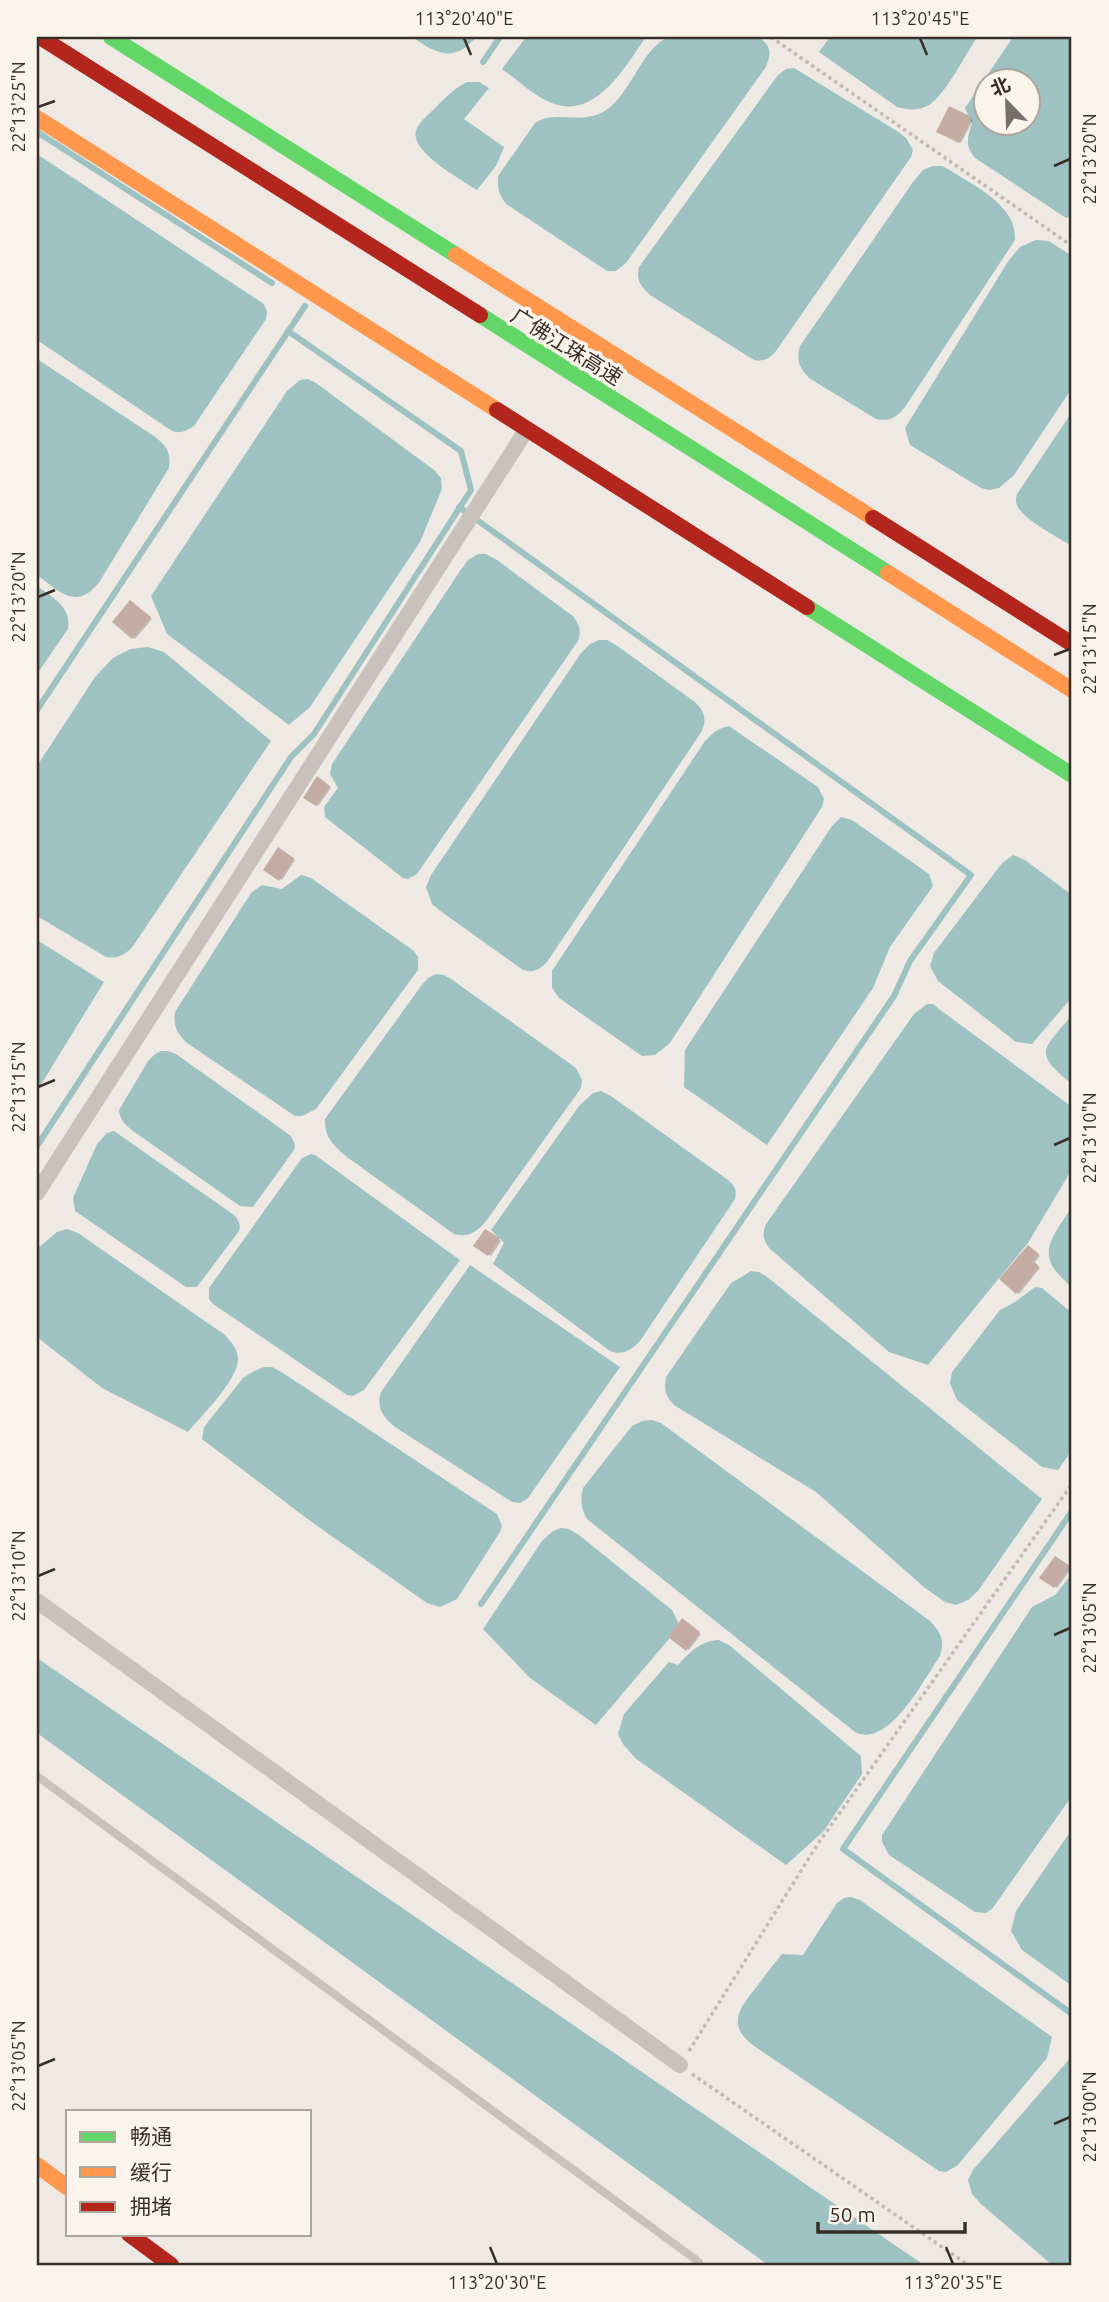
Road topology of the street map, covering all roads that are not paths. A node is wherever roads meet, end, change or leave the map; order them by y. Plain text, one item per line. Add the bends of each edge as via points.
1 (40, 37) edge
2 (111, 37) edge
3 (37, 118) edge
4 (527, 429) junction
5 (1072, 644) edge
6 (1072, 690) edge
7 (1072, 775) edge
8 (37, 1193) edge
9 (37, 1601) edge
10 (37, 1776) edge
11 (680, 2066) road end
12 (37, 2165) edge
13 (66, 2187) edge
14 (132, 2236) edge
15 (699, 2262) dead end
16 (171, 2265) edge

1 - 6 main road, 广佛江珠高速
2 - 5 main road, 广佛江珠高速
3 - 4 main road
4 - 7 main road
4 - 8 street
9 - 11 street
10 - 15 lane
12 - 13 main road
14 - 16 main road

